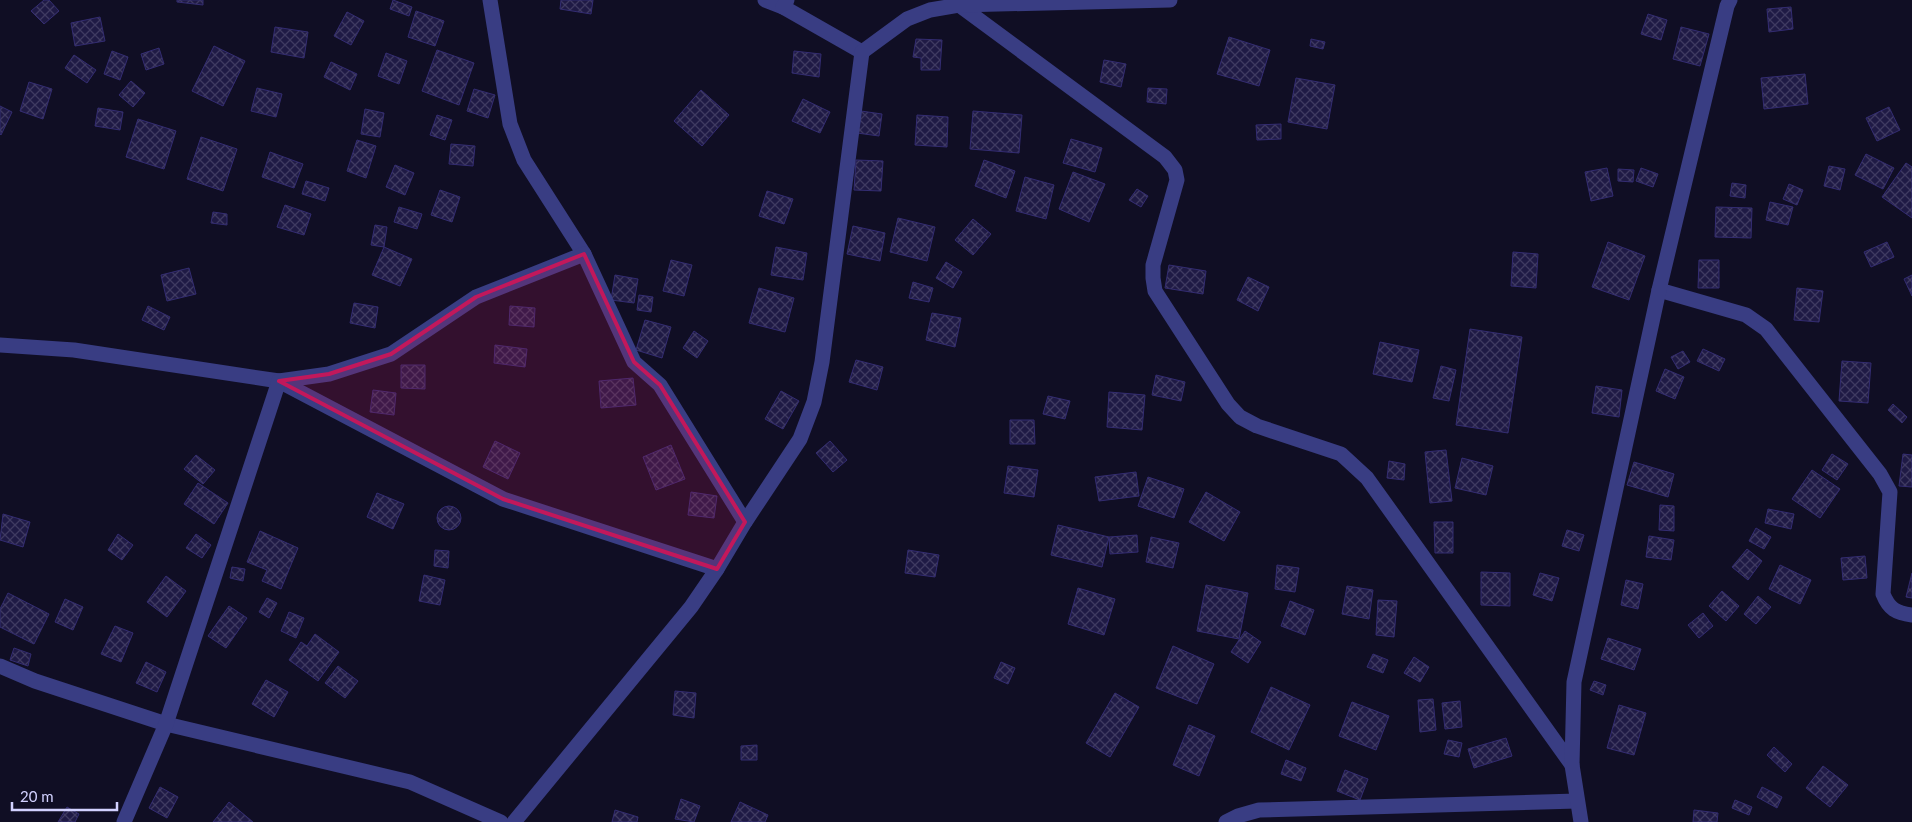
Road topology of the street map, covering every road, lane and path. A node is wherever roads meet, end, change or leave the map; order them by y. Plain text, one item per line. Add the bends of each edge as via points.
1 (490, 0) edge
2 (765, 0) edge
3 (1170, 0) edge
4 (1730, 0) edge
5 (785, 3) edge
6 (959, 5) junction
7 (862, 52) junction
8 (584, 254) junction
9 (1660, 290) junction
10 (0, 345) edge
11 (279, 381) junction
12 (745, 522) junction
13 (717, 570) junction
14 (1912, 615) edge
15 (0, 666) edge
16 (166, 724) junction
17 (1572, 764) junction
18 (1577, 801) junction
19 (124, 822) edge
20 (501, 822) edge
21 (514, 822) edge
22 (1226, 822) edge
23 (1581, 822) edge

1 - 8 street via 510,124 524,160
2 - 5 street
3 - 6 street
4 - 9 street
5 - 7 street
6 - 7 street via 930,10 907,19
6 - 17 street via 1165,157 1175,170 1177,180 1153,266 1156,291 1228,404 1240,417 1257,426 1340,454 1367,478
7 - 12 street via 814,402 800,439
8 - 11 street via 476,297 391,354 329,374
8 - 12 street via 634,362 660,385
9 - 14 street via 1746,316 1766,329 1880,474 1890,492 1883,594 1887,606 1898,614
9 - 17 street via 1574,682
10 - 11 street via 74,350
11 - 13 street via 503,499
11 - 16 street
12 - 13 street
13 - 21 street via 691,607
15 - 16 street via 35,681
16 - 19 street
16 - 20 street via 410,782
17 - 18 street
18 - 22 street via 1259,810
18 - 23 street

